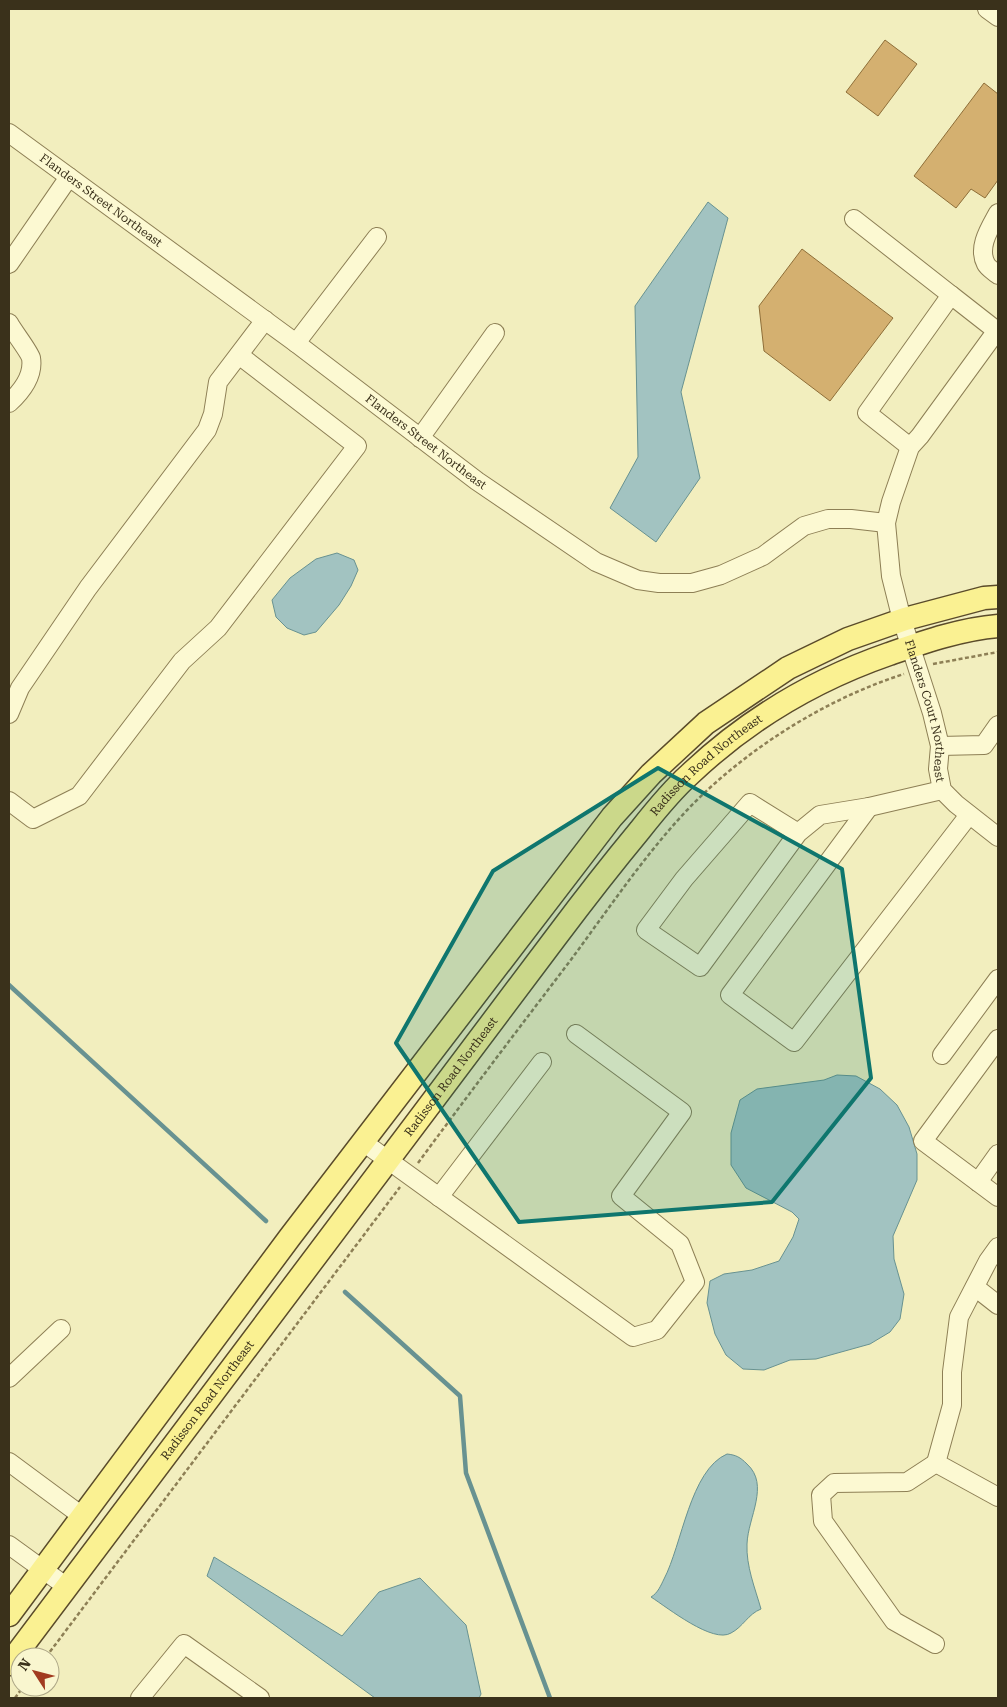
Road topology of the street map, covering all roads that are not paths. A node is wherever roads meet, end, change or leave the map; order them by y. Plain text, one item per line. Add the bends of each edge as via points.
1 (988, 9) edge
2 (998, 17) edge
3 (9, 133) edge
4 (69, 177) junction
5 (998, 213) edge
6 (854, 219) dead end
7 (377, 238) dead end
8 (9, 264) edge
9 (998, 275) edge
10 (951, 295) junction
11 (265, 320) junction
12 (9, 323) edge
13 (998, 330) edge
14 (495, 333) dead end
15 (296, 343) junction
16 (239, 355) junction
17 (9, 403) edge
18 (420, 438) junction
19 (910, 447) junction
20 (886, 523) junction
21 (998, 597) edge
22 (902, 620) junction
23 (998, 626) edge
24 (910, 646) junction
25 (9, 714) edge
26 (998, 725) edge
27 (940, 746) junction
28 (942, 790) junction
29 (9, 801) edge
30 (869, 807) junction
31 (969, 815) junction
32 (798, 833) junction
33 (998, 837) edge
34 (998, 980) edge
35 (576, 1034) dead end
36 (998, 1039) edge
37 (942, 1055) dead end
38 (542, 1062) dead end
39 (364, 1142) junction
40 (998, 1154) edge
41 (389, 1160) junction
42 (978, 1182) junction
43 (440, 1197) junction
44 (998, 1198) edge
45 (998, 1247) edge
46 (974, 1287) junction
47 (998, 1305) edge
48 (61, 1328) dead end
49 (9, 1378) edge
50 (9, 1462) edge
51 (936, 1463) junction
52 (998, 1497) edge
53 (82, 1516) junction
54 (9, 1545) edge
55 (42, 1570) junction
56 (67, 1587) junction
57 (9, 1615) edge
58 (935, 1644) dead end
59 (9, 1664) edge
60 (140, 1698) edge
61 (259, 1698) edge

1 - 2 street
3 - 4 street, Flanders Street Northeast
4 - 8 street
4 - 11 street, Flanders Street Northeast
5 - 9 street via 982,247 986,264
6 - 10 street
7 - 15 street
10 - 13 street
10 - 19 street via 867,413
11 - 15 street, Flanders Street Northeast
11 - 16 street
12 - 17 street via 31,357 30,378
13 - 19 street, Flanders Court Northeast
14 - 18 street
15 - 18 street, Flanders Street Northeast
16 - 25 street via 218,382 207,430 88,588 20,688
16 - 29 street via 357,446 218,628 182,661 79,796 33,819
18 - 20 street, Flanders Street Northeast via 477,482 596,562 638,580 692,583 722,575 763,556 804,526 828,519 851,518
19 - 20 street, Flanders Court Northeast via 890,502
20 - 22 street, Flanders Court Northeast via 891,576
21 - 22 main road
22 - 24 street, Flanders Court Northeast
22 - 39 main road via 848,639 788,668 706,723 651,774 612,817
23 - 24 main road, Radisson Road Northeast
24 - 27 street, Flanders Court Northeast
24 - 41 main road, Radisson Road Northeast via 852,667 806,689 762,715 689,774 608,869
26 - 27 street via 984,745
27 - 28 street, Flanders Court Northeast via 938,769
28 - 30 street
28 - 31 street, Flanders Court Northeast
30 - 31 street via 730,995 794,1042
30 - 32 street via 820,815
31 - 33 street, Flanders Court Northeast
32 - 32 street via 750,803 684,879 646,930 700,967
34 - 37 street
35 - 43 street via 682,1112 621,1196 680,1244 695,1282 657,1330 632,1338
36 - 42 street via 923,1141
38 - 43 street
39 - 41 street
39 - 53 main road
40 - 42 street
41 - 43 street
41 - 56 main road, Radisson Road Northeast
42 - 44 street
45 - 46 street
46 - 47 street
46 - 51 street via 958,1317 952,1405
48 - 49 street
50 - 53 street
51 - 52 street
51 - 58 street via 908,1482 834,1483 821,1495 823,1521 894,1621
53 - 55 main road
54 - 55 street
55 - 56 street
55 - 57 main road
56 - 59 main road, Radisson Road Northeast
60 - 61 street via 184,1644

